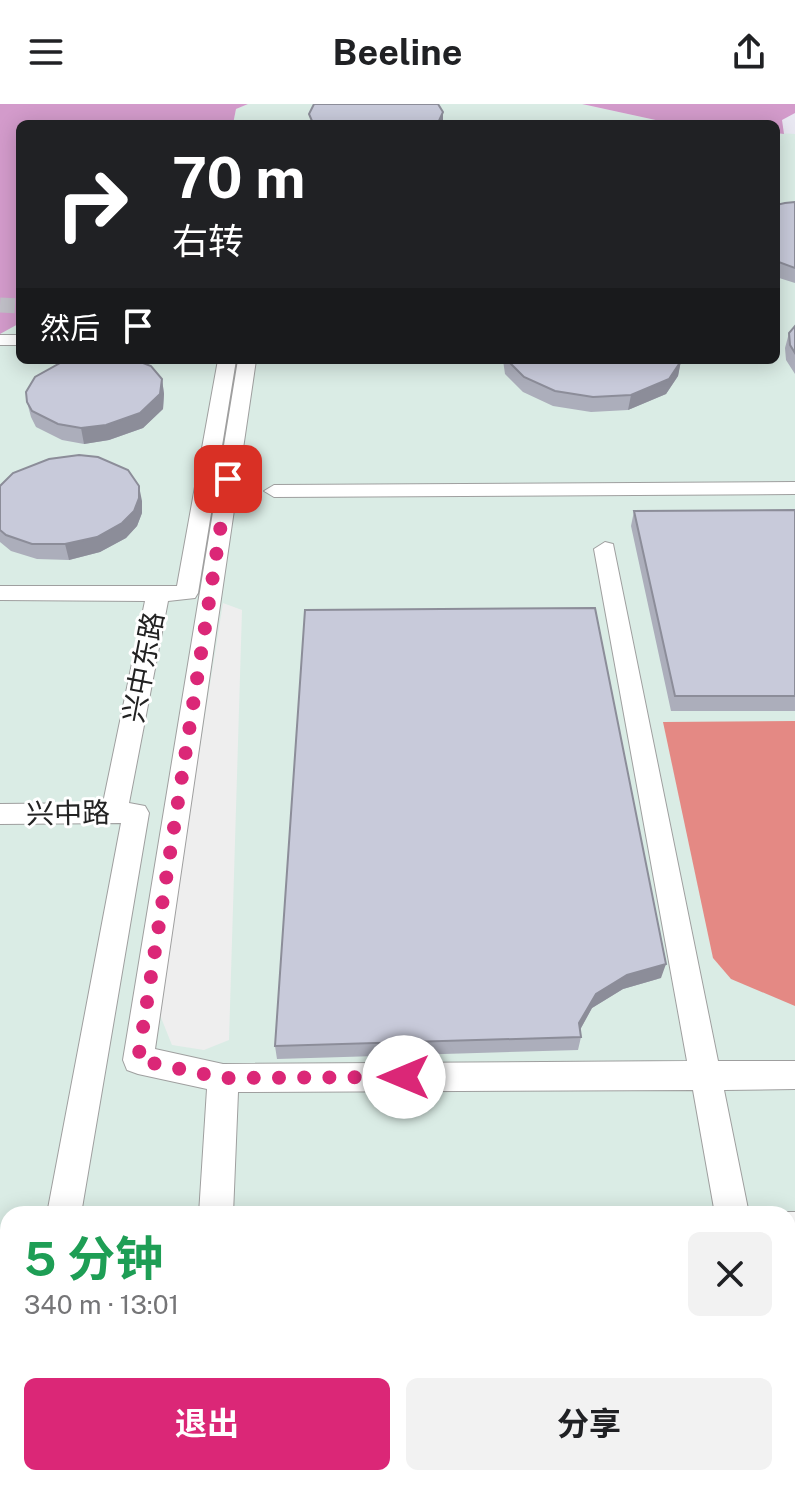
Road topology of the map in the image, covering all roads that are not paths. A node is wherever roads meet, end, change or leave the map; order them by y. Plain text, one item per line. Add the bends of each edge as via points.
1 (226, 364) edge
2 (246, 364) edge
3 (795, 488) edge
4 (274, 491) dead end
5 (605, 549) dead end
6 (0, 593) edge
7 (158, 594) junction
8 (125, 813) junction
9 (0, 814) edge
10 (795, 1075) edge
11 (706, 1076) junction
12 (223, 1078) junction
13 (65, 1206) edge
14 (216, 1206) edge
15 (730, 1206) edge

1 - 7 lane, 兴中东路 via 187,593
2 - 12 lane via 138,1060
3 - 4 lane
5 - 11 lane
6 - 7 lane
7 - 8 lane, 兴中东路
8 - 9 lane, 兴中路
8 - 13 lane, 兴中东路
10 - 11 lane
11 - 12 lane
11 - 15 lane
12 - 14 lane

